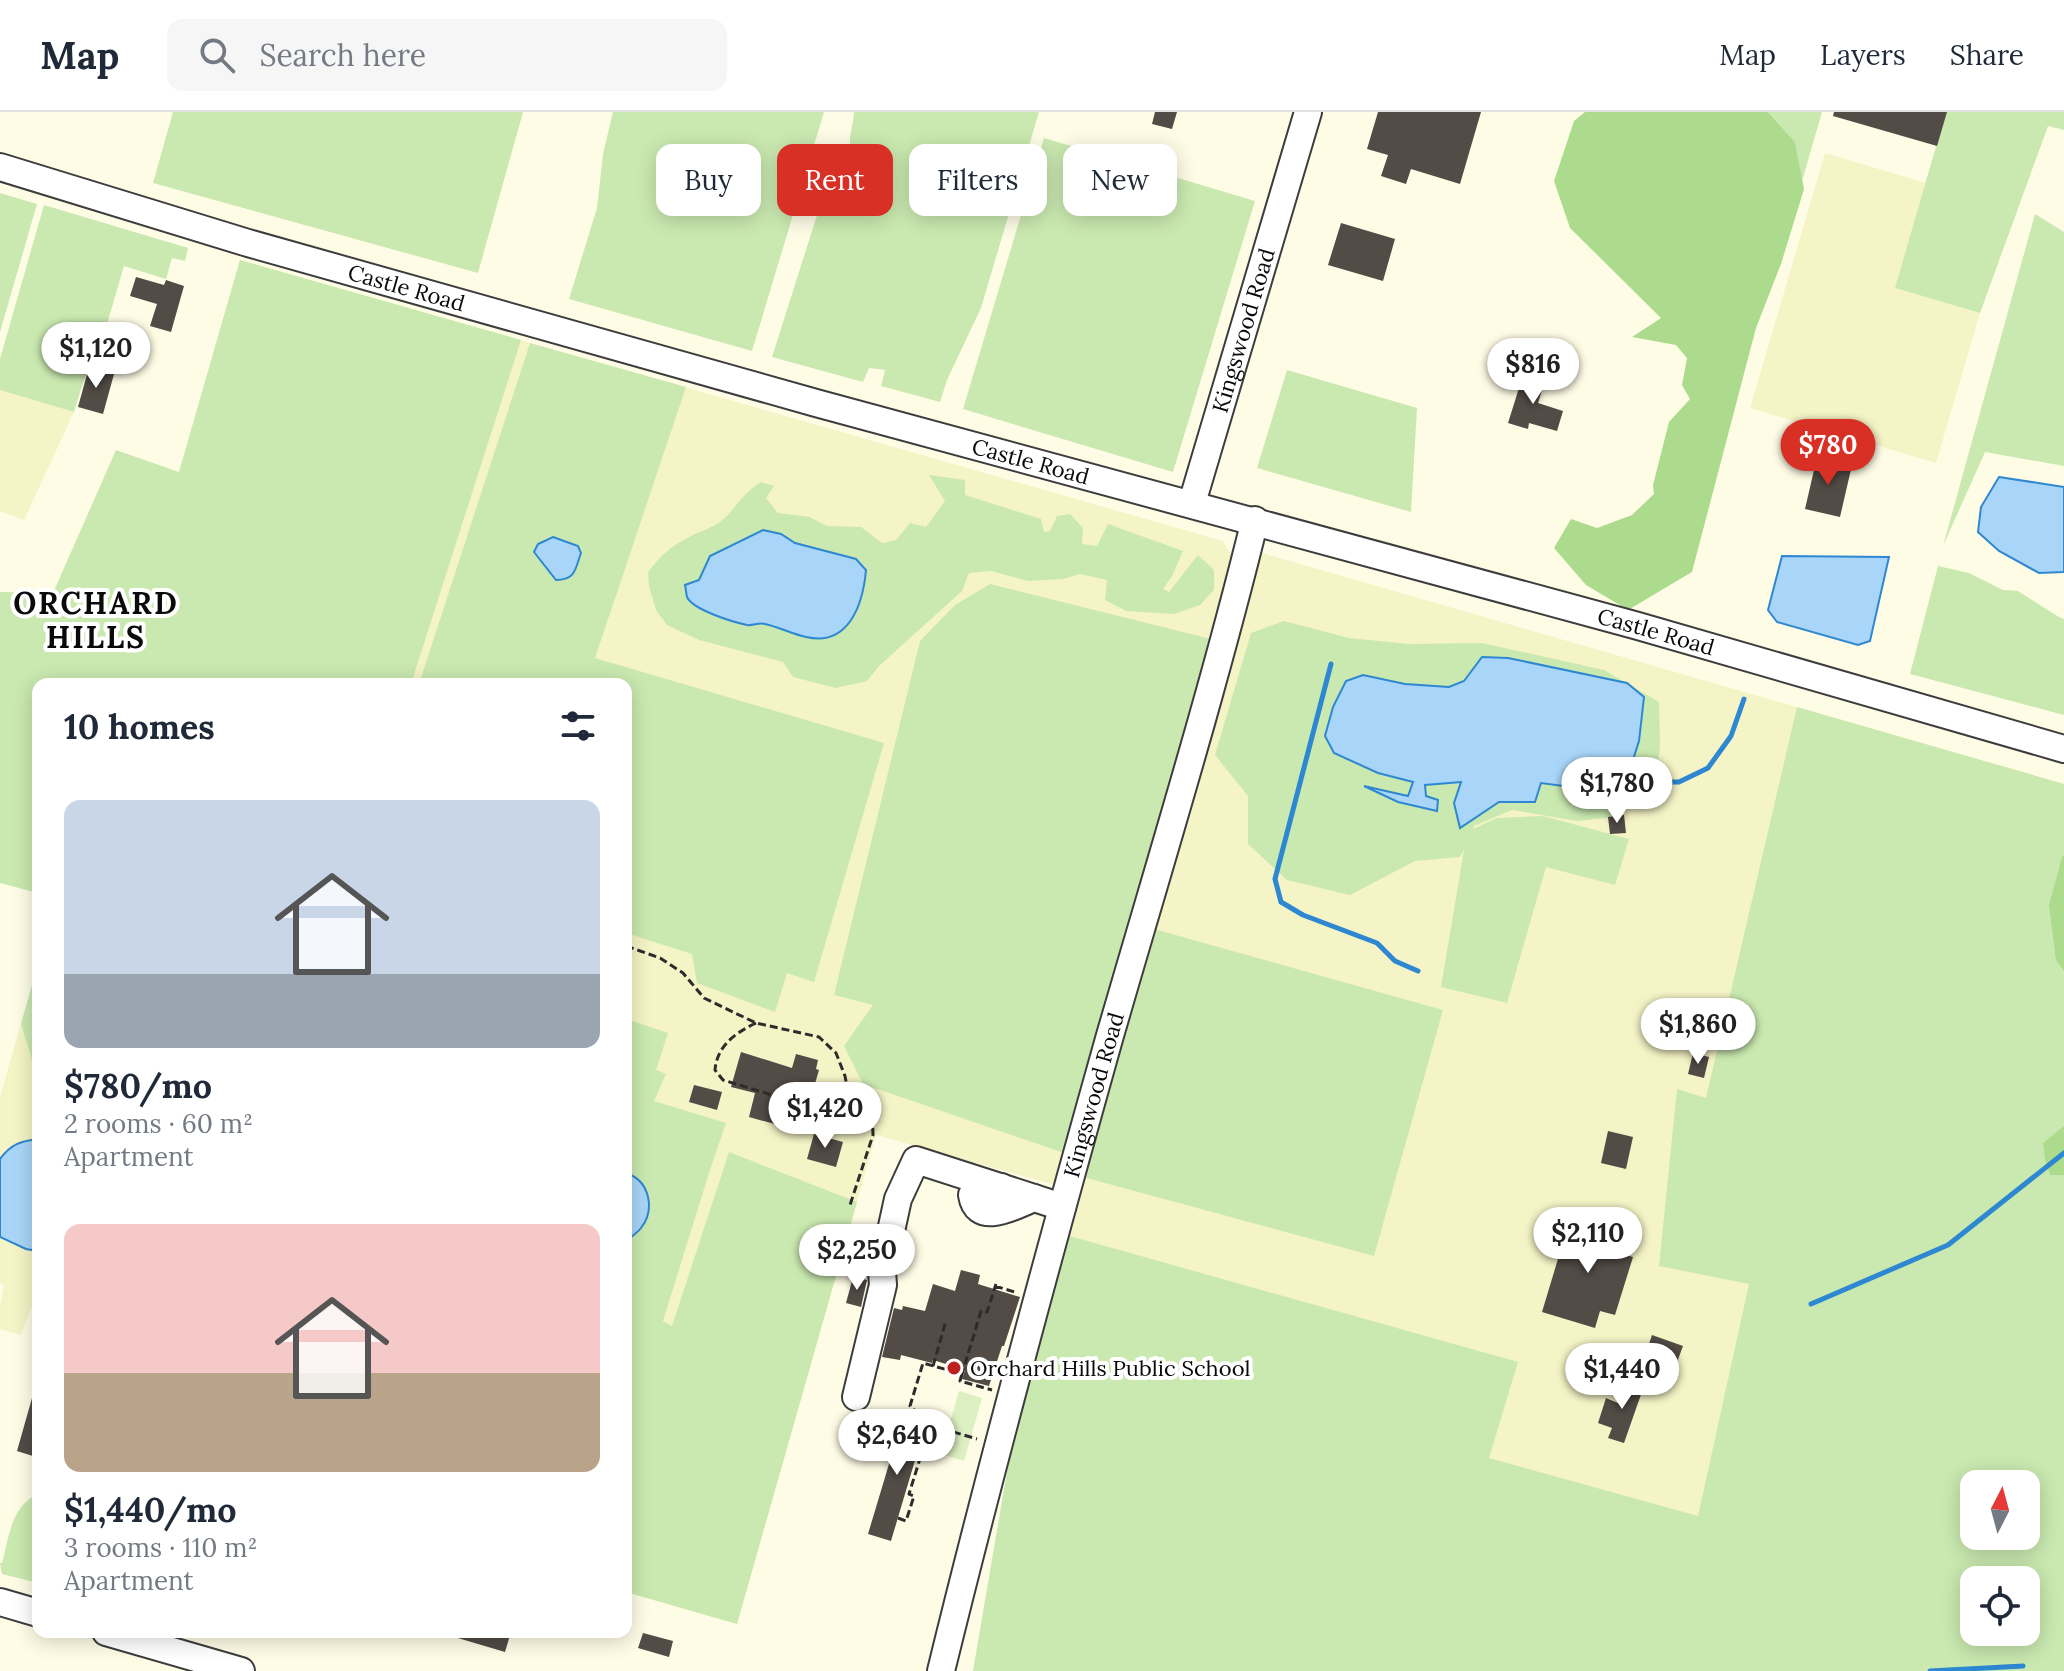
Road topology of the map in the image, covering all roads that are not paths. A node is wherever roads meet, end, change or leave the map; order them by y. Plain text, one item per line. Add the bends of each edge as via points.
1 (1308, 112) edge
2 (0, 167) edge
3 (1192, 503) junction
4 (1255, 520) junction
5 (2064, 749) edge
6 (1062, 1207) junction
7 (856, 1397) dead end
8 (0, 1602) edge
9 (32, 1611) edge
10 (127, 1638) edge
11 (241, 1671) edge
12 (941, 1671) edge

1 - 3 street, Kingswood Road
2 - 3 street, Castle Road via 340,269
3 - 4 street, Castle Road
4 - 5 street, Castle Road
4 - 6 street, Kingswood Road
6 - 7 street via 1034,1198 1001,1210 916,1160 898,1199
6 - 12 street, Kingswood Road
8 - 9 street
10 - 11 street

